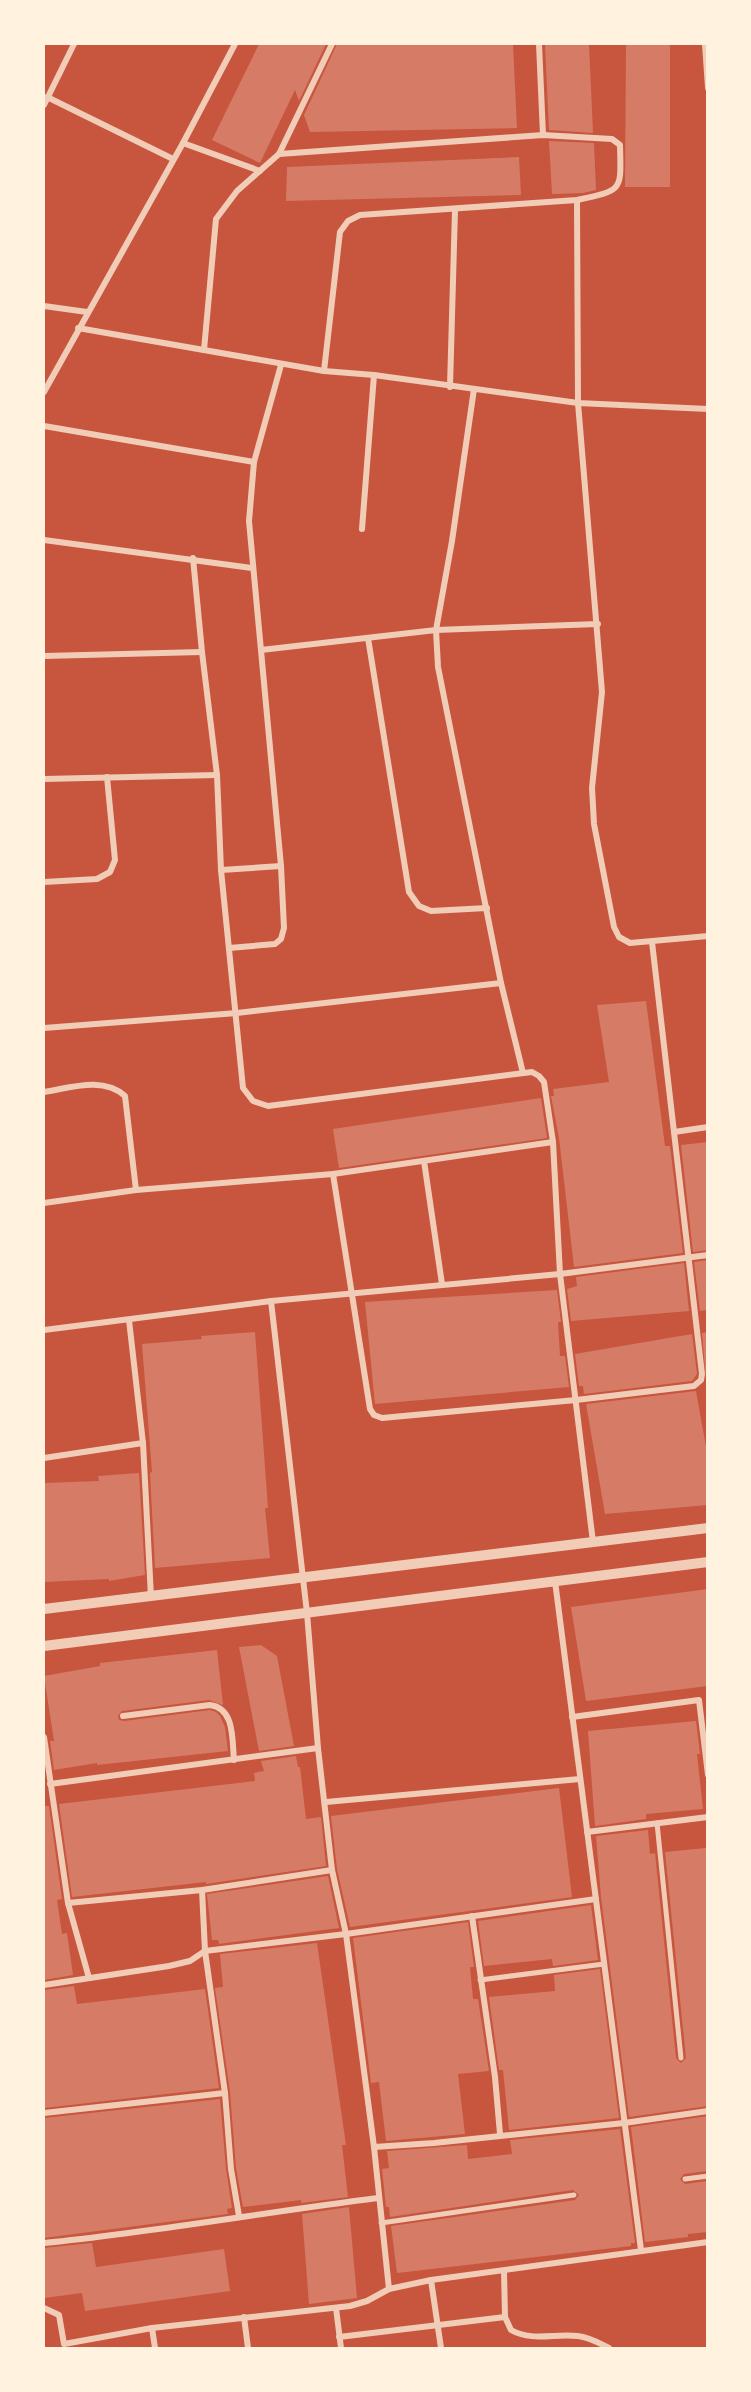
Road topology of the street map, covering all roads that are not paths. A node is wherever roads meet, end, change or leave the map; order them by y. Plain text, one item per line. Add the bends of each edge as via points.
1 (74, 44) edge
2 (235, 44) edge
3 (332, 44) edge
4 (539, 44) edge
5 (705, 44) edge
6 (708, 88) edge
7 (45, 97) edge
8 (44, 105) edge
9 (543, 135) junction
10 (183, 143) junction
11 (279, 154) junction
12 (173, 159) junction
13 (260, 171) junction
14 (578, 200) junction
15 (455, 210) junction
16 (44, 306) edge
17 (87, 312) junction
18 (78, 328) junction
19 (204, 350) junction
20 (281, 365) junction
21 (324, 371) junction
22 (375, 375) junction
23 (450, 387) junction
24 (474, 389) junction
25 (44, 392) edge
26 (578, 402) junction
27 (708, 409) edge
28 (44, 426) edge
29 (254, 462) junction
30 (362, 529) dead end
31 (44, 540) edge
32 (193, 558) junction
33 (252, 568) junction
34 (598, 624) junction
35 (436, 630) junction
36 (368, 638) junction
37 (261, 650) junction
38 (202, 652) junction
39 (44, 656) edge
40 (217, 775) junction
41 (107, 777) junction
42 (44, 778) edge
43 (281, 866) junction
44 (221, 870) junction
45 (44, 882) edge
46 (487, 908) junction
47 (708, 936) edge
48 (652, 942) junction
49 (229, 948) junction
50 (501, 983) junction
51 (237, 1013) junction
52 (44, 1028) edge
53 (523, 1073) junction
54 (44, 1092) edge
55 (708, 1127) edge
56 (674, 1132) junction
57 (553, 1142) junction
58 (424, 1161) junction
59 (333, 1174) junction
60 (136, 1190) junction
61 (44, 1203) edge
62 (708, 1254) edge
63 (690, 1257) junction
64 (560, 1274) junction
65 (442, 1284) junction
66 (352, 1292) junction
67 (272, 1301) junction
68 (129, 1320) junction
69 (44, 1330) edge
70 (576, 1400) junction
71 (143, 1443) junction
72 (44, 1458) edge
73 (708, 1528) edge
74 (593, 1542) junction
75 (708, 1562) edge
76 (302, 1578) junction
77 (555, 1581) junction
78 (151, 1596) junction
79 (44, 1609) edge
80 (307, 1613) junction
81 (44, 1646) edge
82 (123, 1716) dead end
83 (572, 1717) junction
84 (44, 1737) edge
85 (318, 1749) junction
86 (234, 1760) junction
87 (708, 1775) edge
88 (580, 1779) junction
89 (50, 1784) junction
90 (326, 1802) junction
91 (708, 1817) edge
92 (657, 1823) junction
93 (587, 1832) junction
94 (332, 1870) junction
95 (202, 1890) junction
96 (596, 1899) junction
97 (68, 1903) junction
98 (472, 1916) junction
99 (346, 1934) junction
100 (205, 1951) junction
101 (604, 1964) junction
102 (89, 1978) junction
103 (480, 1980) junction
104 (44, 1985) edge
105 (681, 2058) dead end
106 (225, 2092) junction
107 (708, 2111) edge
108 (44, 2113) edge
109 (624, 2123) junction
110 (501, 2134) junction
111 (374, 2147) junction
112 (708, 2176) edge
113 (685, 2179) dead end
114 (574, 2194) dead end
115 (378, 2198) junction
116 (238, 2217) junction
117 (381, 2223) junction
118 (708, 2242) edge
119 (44, 2243) edge
120 (640, 2250) junction
121 (504, 2271) junction
122 (431, 2280) junction
123 (389, 2289) junction
124 (44, 2308) edge
125 (336, 2308) junction
126 (505, 2317) junction
127 (244, 2318) junction
128 (438, 2323) junction
129 (152, 2328) junction
130 (339, 2337) junction
131 (64, 2346) edge
132 (155, 2349) edge
133 (248, 2349) edge
134 (341, 2349) edge
135 (441, 2349) edge
136 (609, 2349) edge

1 - 7 street
2 - 10 street
3 - 11 street
4 - 9 street
5 - 6 street
7 - 8 street
7 - 12 street
9 - 11 street
9 - 14 street via 612,139 620,145 620,181 616,189
10 - 12 street
10 - 13 street
11 - 13 street
12 - 17 street
13 - 19 street via 231,198 216,219
14 - 15 street
14 - 26 street
15 - 21 street via 360,215 348,221 340,232
15 - 23 street
16 - 17 street
17 - 18 street
18 - 19 street
18 - 25 street
19 - 20 street
20 - 21 street
20 - 29 street
21 - 22 street
22 - 23 street
22 - 30 street
23 - 24 street
24 - 26 street
24 - 35 street
26 - 27 street
26 - 34 street
28 - 29 street
29 - 33 street via 249,521
31 - 32 street
32 - 33 street
32 - 38 street
33 - 37 street
34 - 35 street
34 - 48 street via 602,692 593,776 594,824 614,927 619,937 630,943
35 - 36 street
35 - 46 street via 438,667
36 - 37 street
36 - 46 street via 409,892 419,906 431,911
37 - 43 street
38 - 39 street
38 - 40 street
40 - 41 street
40 - 44 street
41 - 42 street
41 - 45 street via 115,860 110,872 97,879
43 - 44 street
43 - 49 street via 281,939 275,944
44 - 49 street
46 - 50 street
47 - 48 street
48 - 56 street
49 - 51 street
50 - 51 street
50 - 53 street
51 - 52 street
51 - 53 street via 243,1088 261,1105
53 - 57 street via 532,1072 544,1082
54 - 60 street via 106,1084 125,1096
55 - 56 street
56 - 63 street
57 - 58 street
57 - 64 street
58 - 59 street
58 - 65 street
59 - 60 street
59 - 66 street
60 - 61 street
62 - 63 street
63 - 64 street
63 - 70 street via 700,1380 694,1386
64 - 65 street
64 - 70 street
65 - 66 street
66 - 67 street
66 - 70 street via 374,1415 382,1418
67 - 68 street
67 - 76 street
68 - 69 street
68 - 71 street
70 - 74 street
71 - 72 street
71 - 78 street
73 - 74 street
74 - 76 street
75 - 77 street
76 - 78 street
76 - 80 street
77 - 80 street
77 - 83 street
78 - 79 street
80 - 81 street
80 - 85 street
82 - 86 street via 220,1707 229,1719
83 - 87 street via 699,1700
83 - 88 street
84 - 89 street
85 - 86 street
85 - 90 street
86 - 89 street
88 - 90 street
88 - 93 street
89 - 97 street
90 - 94 street
91 - 92 street
92 - 93 street
92 - 105 street
93 - 96 street
94 - 95 street
94 - 99 street
95 - 97 street
95 - 100 street
96 - 98 street
96 - 101 street
97 - 102 street
98 - 99 street
98 - 103 street
99 - 100 street
99 - 111 street
100 - 102 street via 190,1961
100 - 106 street
101 - 103 street
101 - 109 street
102 - 104 street
103 - 110 street
106 - 108 street
106 - 116 street
107 - 109 street
109 - 110 street
109 - 120 street
110 - 111 street
111 - 115 street
112 - 113 street
114 - 117 street
115 - 116 street
115 - 117 street
116 - 119 street
117 - 123 street
118 - 120 street
120 - 121 street
121 - 122 street
121 - 126 street
122 - 123 street
122 - 128 street
123 - 125 street via 358,2304
124 - 131 street via 59,2315
125 - 127 street
125 - 130 street
126 - 128 street
126 - 136 street via 520,2335 575,2335
127 - 129 street
127 - 133 street
128 - 130 street
128 - 135 street
129 - 131 street
129 - 132 street
130 - 134 street

